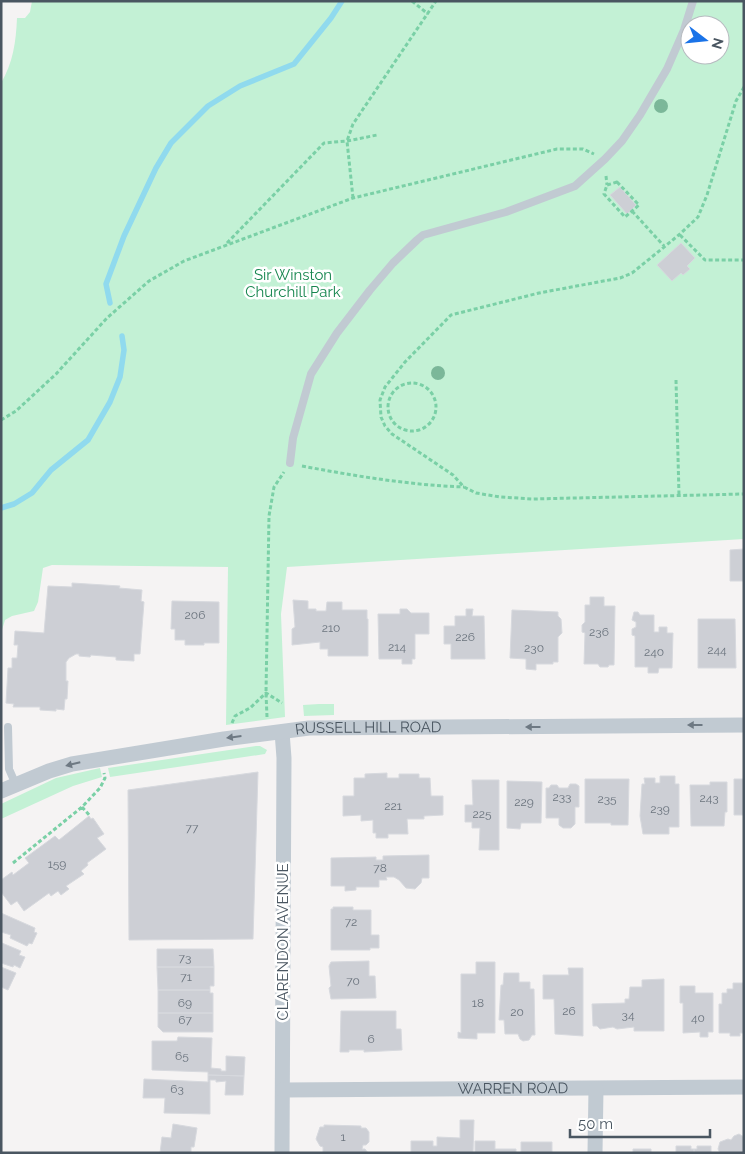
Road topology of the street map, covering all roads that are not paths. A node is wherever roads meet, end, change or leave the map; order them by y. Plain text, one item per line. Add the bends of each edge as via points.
1 (693, 1) edge
2 (290, 462) road end
3 (744, 725) edge
4 (8, 726) dead end
5 (282, 732) junction
6 (16, 785) junction
7 (1, 791) edge
8 (744, 1088) edge
9 (596, 1089) junction
10 (283, 1090) junction
11 (282, 1153) edge
12 (595, 1153) edge

1 - 2 lane via 667,69 636,121 622,141 575,186 506,212 427,234 416,240 392,264 342,326 311,374 293,438
3 -> 5 street, RUSSELL HILL ROAD via 308,728
4 - 6 lane via 9,769
5 -> 6 street, RUSSELL HILL ROAD via 101,758 72,764
5 - 10 street, CLARENDON AVENUE
6 - 7 street, RUSSELL HILL ROAD
8 - 9 street, WARREN ROAD
9 - 10 street, WARREN ROAD
9 - 12 street
10 - 11 street, CLARENDON AVENUE

